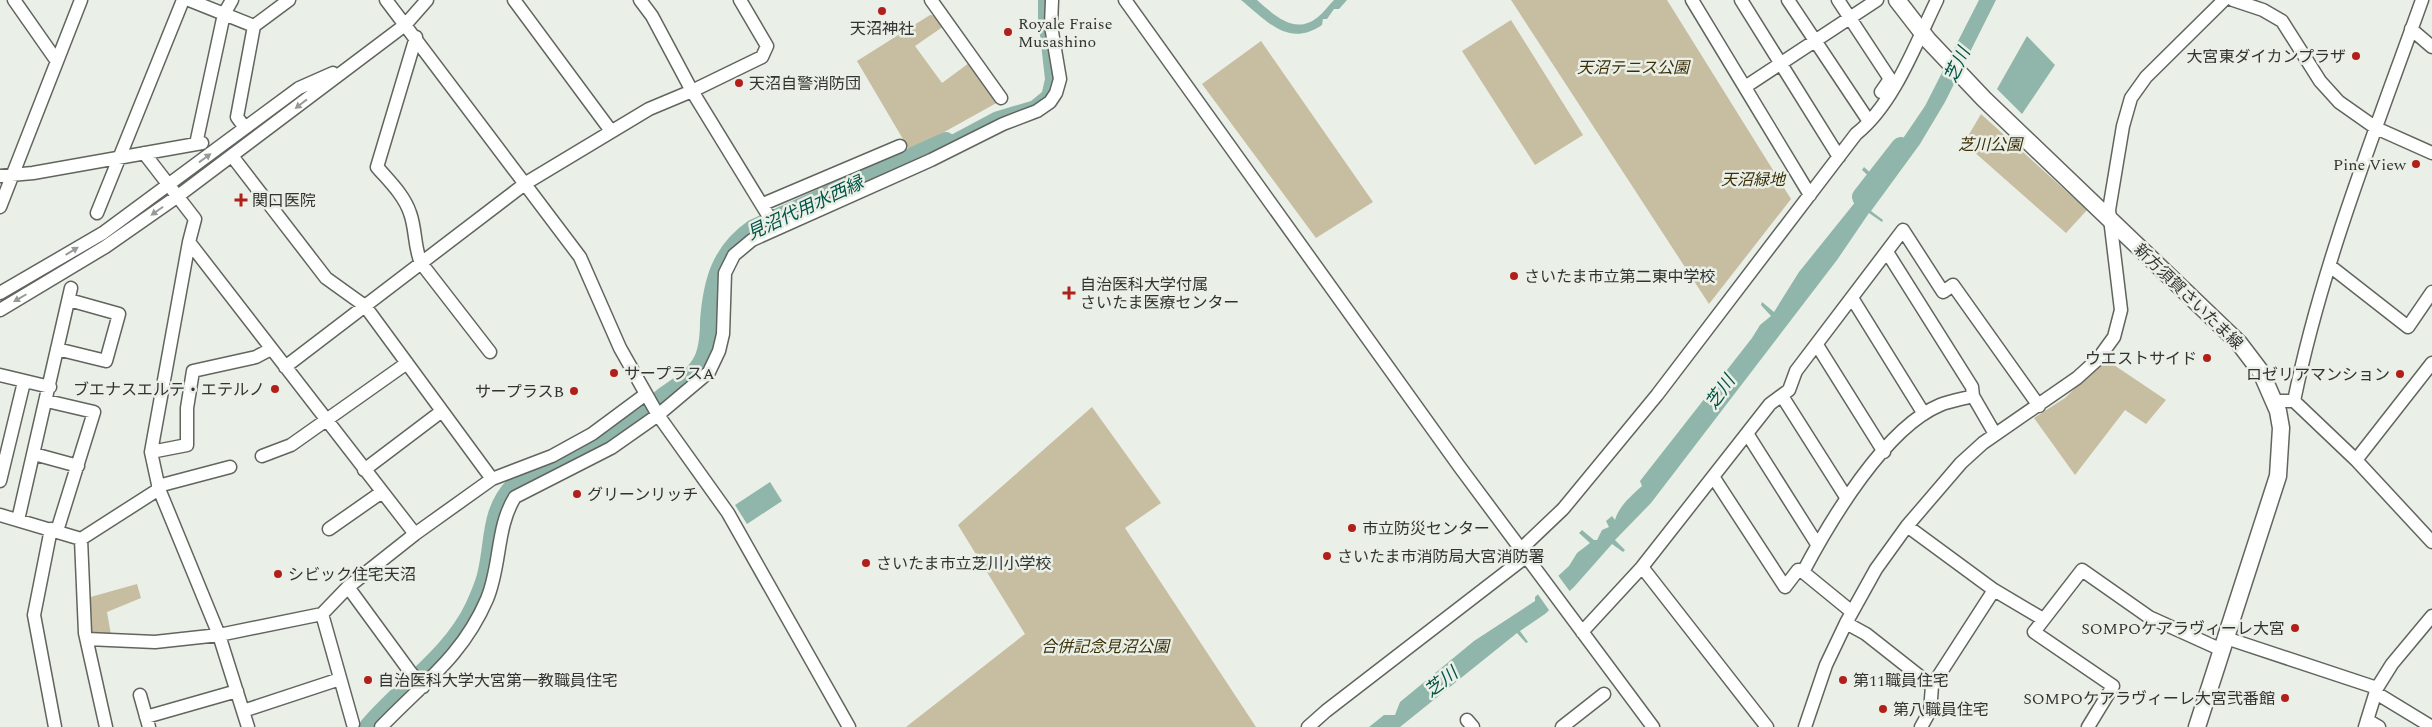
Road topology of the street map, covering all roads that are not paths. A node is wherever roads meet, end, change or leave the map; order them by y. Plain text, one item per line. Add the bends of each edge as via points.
1 (14, 0) edge
2 (81, 0) edge
3 (183, 0) edge
4 (189, 0) edge
5 (232, 0) edge
6 (289, 0) edge
7 (386, 0) edge
8 (428, 0) edge
9 (514, 0) edge
10 (640, 0) edge
11 (740, 0) edge
12 (931, 0) edge
13 (1052, 0) edge
14 (1125, 0) edge
15 (1692, 0) edge
16 (1741, 0) edge
17 (1788, 0) edge
18 (1838, 0) edge
19 (1877, 0) edge
20 (1897, 0) edge
21 (1937, 0) edge
22 (2224, 0) edge
23 (2233, 0) edge
24 (2422, 0) edge
25 (224, 14) junction
26 (1850, 18) junction
27 (405, 25) junction
28 (254, 26) junction
29 (2411, 30) junction
30 (1925, 36) junction
31 (416, 38) junction
32 (1815, 41) junction
33 (2432, 47) edge
34 (56, 60) junction
35 (354, 63) junction
36 (1781, 63) junction
37 (1745, 87) junction
38 (692, 91) junction
39 (1001, 98) dead end
40 (1866, 117) junction
41 (245, 128) junction
42 (2376, 128) junction
43 (611, 130) junction
44 (1856, 134) junction
45 (900, 146) dead end
46 (2432, 152) edge
47 (144, 153) junction
48 (232, 156) junction
49 (1839, 156) junction
50 (120, 157) junction
51 (0, 176) edge
52 (13, 176) junction
53 (526, 183) junction
54 (169, 184) junction
55 (1810, 195) junction
56 (178, 196) junction
57 (763, 205) junction
58 (0, 207) edge
59 (97, 213) dead end
60 (2112, 222) junction
61 (776, 228) junction
62 (189, 242) junction
63 (1887, 252) junction
64 (421, 263) junction
65 (2330, 266) junction
66 (2432, 292) edge
67 (0, 293) edge
68 (1852, 298) junction
69 (366, 306) junction
70 (0, 310) edge
71 (1817, 345) junction
72 (271, 348) junction
73 (57, 349) junction
74 (490, 352) dead end
75 (407, 363) junction
76 (2432, 363) edge
77 (285, 367) junction
78 (0, 375) edge
79 (24, 382) junction
80 (50, 387) junction
81 (646, 394) junction
82 (1782, 396) junction
83 (1973, 396) junction
84 (47, 401) junction
85 (2275, 401) junction
86 (2294, 401) junction
87 (2039, 406) junction
88 (442, 411) junction
89 (1924, 414) junction
90 (658, 415) junction
91 (326, 420) junction
92 (1995, 434) junction
93 (1748, 435) junction
94 (151, 452) junction
95 (1884, 452) junction
96 (34, 454) junction
97 (262, 456) dead end
98 (3, 459) edge
99 (2356, 460) junction
100 (78, 466) junction
101 (230, 467) dead end
102 (364, 470) junction
103 (1714, 478) junction
104 (492, 479) junction
105 (0, 481) edge
106 (158, 487) junction
107 (382, 492) junction
108 (1846, 497) junction
109 (0, 515) edge
110 (18, 520) junction
111 (1908, 526) junction
112 (329, 529) dead end
113 (54, 530) junction
114 (415, 534) junction
115 (81, 539) junction
116 (2432, 542) edge
117 (1817, 544) junction
118 (1527, 555) junction
119 (1642, 567) junction
120 (1803, 571) junction
121 (348, 587) junction
122 (1994, 590) junction
123 (1852, 612) junction
124 (322, 614) junction
125 (2432, 616) edge
126 (2043, 619) junction
127 (1846, 623) junction
128 (1579, 628) junction
129 (220, 635) junction
130 (87, 639) junction
131 (2224, 644) junction
132 (340, 679) junction
133 (423, 686) junction
134 (1932, 686) junction
135 (2376, 690) junction
136 (237, 692) junction
137 (1604, 694) dead end
138 (140, 695) dead end
139 (243, 711) junction
140 (148, 722) edge
141 (2366, 723) edge
142 (353, 724) dead end
143 (55, 727) edge
144 (106, 727) edge
145 (248, 727) edge
146 (381, 727) edge
147 (849, 727) edge
148 (1308, 727) edge
149 (1562, 727) edge
150 (1653, 727) edge
151 (1767, 727) edge
152 (1805, 727) edge
153 (1921, 727) edge
154 (2088, 727) edge
155 (2197, 727) edge
156 (2379, 727) edge
157 (2432, 727) edge

1 - 34 street
2 - 34 street
3 - 50 street
4 - 25 street
5 - 25 street
6 - 28 street
7 - 27 street
8 - 27 street
9 - 43 street
10 - 38 street
11 - 38 street via 767,46 762,57
12 - 39 street
13 - 61 street via 1051,26 1060,80 1050,102 931,160
14 - 118 street via 1459,466
15 - 37 street
16 - 36 street
17 - 32 street
18 - 26 street
19 - 26 street
20 - 30 main road, 新方須賀さいたま線
21 - 30 street
22 - 60 street via 2146,76 2130,98 2109,210
23 - 42 street via 2263,10 2282,21 2320,81 2339,102
24 - 29 street
25 - 28 street
25 - 47 street via 199,143
26 - 32 street
26 - 40 street via 1890,79
27 - 31 street
27 - 35 street
28 - 41 street via 237,117
29 - 33 street
29 - 42 street
30 - 44 street via 1869,123
30 - 60 main road, 新方須賀さいたま線 via 1984,99
31 - 53 street
31 - 64 street via 378,167 400,194 410,213 416,252
32 - 36 street
32 - 40 street
34 - 52 street
35 - 41 street via 299,88
35 -> 48 street
36 - 37 street
36 - 49 street
37 - 55 street
38 - 43 street
38 - 57 street
40 - 44 street
54 -> 41 street
42 - 46 street
42 - 65 street
43 - 53 street
44 - 49 street
45 - 57 street
47 - 50 street
47 - 54 street
48 - 56 street
48 - 69 street via 326,278
49 - 55 street
50 - 52 street
50 - 59 street
51 - 52 street
52 - 58 street
53 - 64 street
53 - 81 street via 580,258 620,348
54 - 56 street
67 -> 54 street via 102,233
55 - 118 street via 1658,395
56 - 62 street via 195,219
56 -> 70 street via 105,247
57 - 61 street
60 - 85 main road, 新方須賀さいたま線 via 2239,343 2261,372
60 - 87 street via 2121,310 2114,337 2078,378
61 - 90 street via 752,240 734,255 725,273 721,343 709,372
62 - 72 street
62 - 94 street
63 - 68 street
63 - 83 street via 1972,387
63 - 87 street via 1903,230 1944,292 1953,285
64 - 69 street
64 - 74 street
65 - 66 street via 2408,326
65 - 86 street via 2302,360
68 - 71 street
68 - 89 street
69 - 75 street
69 - 77 street
71 - 82 street via 1796,371 1789,390
71 - 95 street
72 - 77 street
72 - 94 street via 256,357 193,371 187,408 187,445
73 - 73 street via 106,361 119,314 70,294
73 - 80 street
75 - 88 street
75 - 91 street
76 - 99 street
77 - 91 street
78 - 79 street
79 - 80 street
79 - 98 street
80 - 84 street
81 - 90 street
81 - 104 street via 592,434 552,456
82 - 93 street via 1770,404
82 - 108 street
83 - 89 street via 1941,405
83 - 92 street
84 - 96 street
84 - 100 street via 94,412
85 - 86 street
85 - 131 main road, 新方須賀さいたま線 via 2281,428 2278,476
86 - 99 street
87 - 92 street
88 - 102 street
88 - 104 street
89 - 95 street
90 - 133 street via 591,460 515,496 506,510 498,563 488,598 467,638
90 - 147 street via 728,513
91 - 97 street via 291,445
91 - 102 street
92 - 111 street via 1961,463
93 - 103 street
93 - 117 street
94 - 106 street
95 - 108 street
96 - 100 street
96 - 110 street
98 - 105 street
99 - 116 street
100 - 113 street
101 - 106 street
102 - 107 street
103 - 119 street
103 - 120 street via 1786,588 1798,570
104 - 114 street
106 - 115 street
106 - 129 street
107 - 112 street
107 - 114 street
108 - 117 street
109 - 110 street
110 - 113 street
111 - 122 street
111 - 123 street via 1876,570
113 - 115 street
113 - 143 street via 34,615
114 - 121 street
115 - 130 street
117 - 120 street
118 - 128 street
118 - 148 street
119 - 128 street
119 - 151 street
120 - 123 street
121 - 124 street
121 - 133 street
122 - 126 street
122 - 134 street
123 - 127 street
124 - 129 street
124 - 132 street
125 - 135 street via 2392,664
126 - 131 street via 2082,570 2149,617
126 - 154 street via 2034,632 2113,686
127 - 134 street via 1866,634
127 - 152 street via 1826,665
128 - 150 street
129 - 130 street via 154,642
129 - 136 street
130 - 144 street
131 - 135 street
131 - 155 main road, 新方須賀さいたま線
132 - 139 street
132 - 142 street
133 - 146 street
134 - 153 street via 1930,711
135 - 141 street
135 - 157 street
136 - 139 street
136 - 140 street
137 - 149 street
138 - 140 street
139 - 145 street
141 - 156 street

